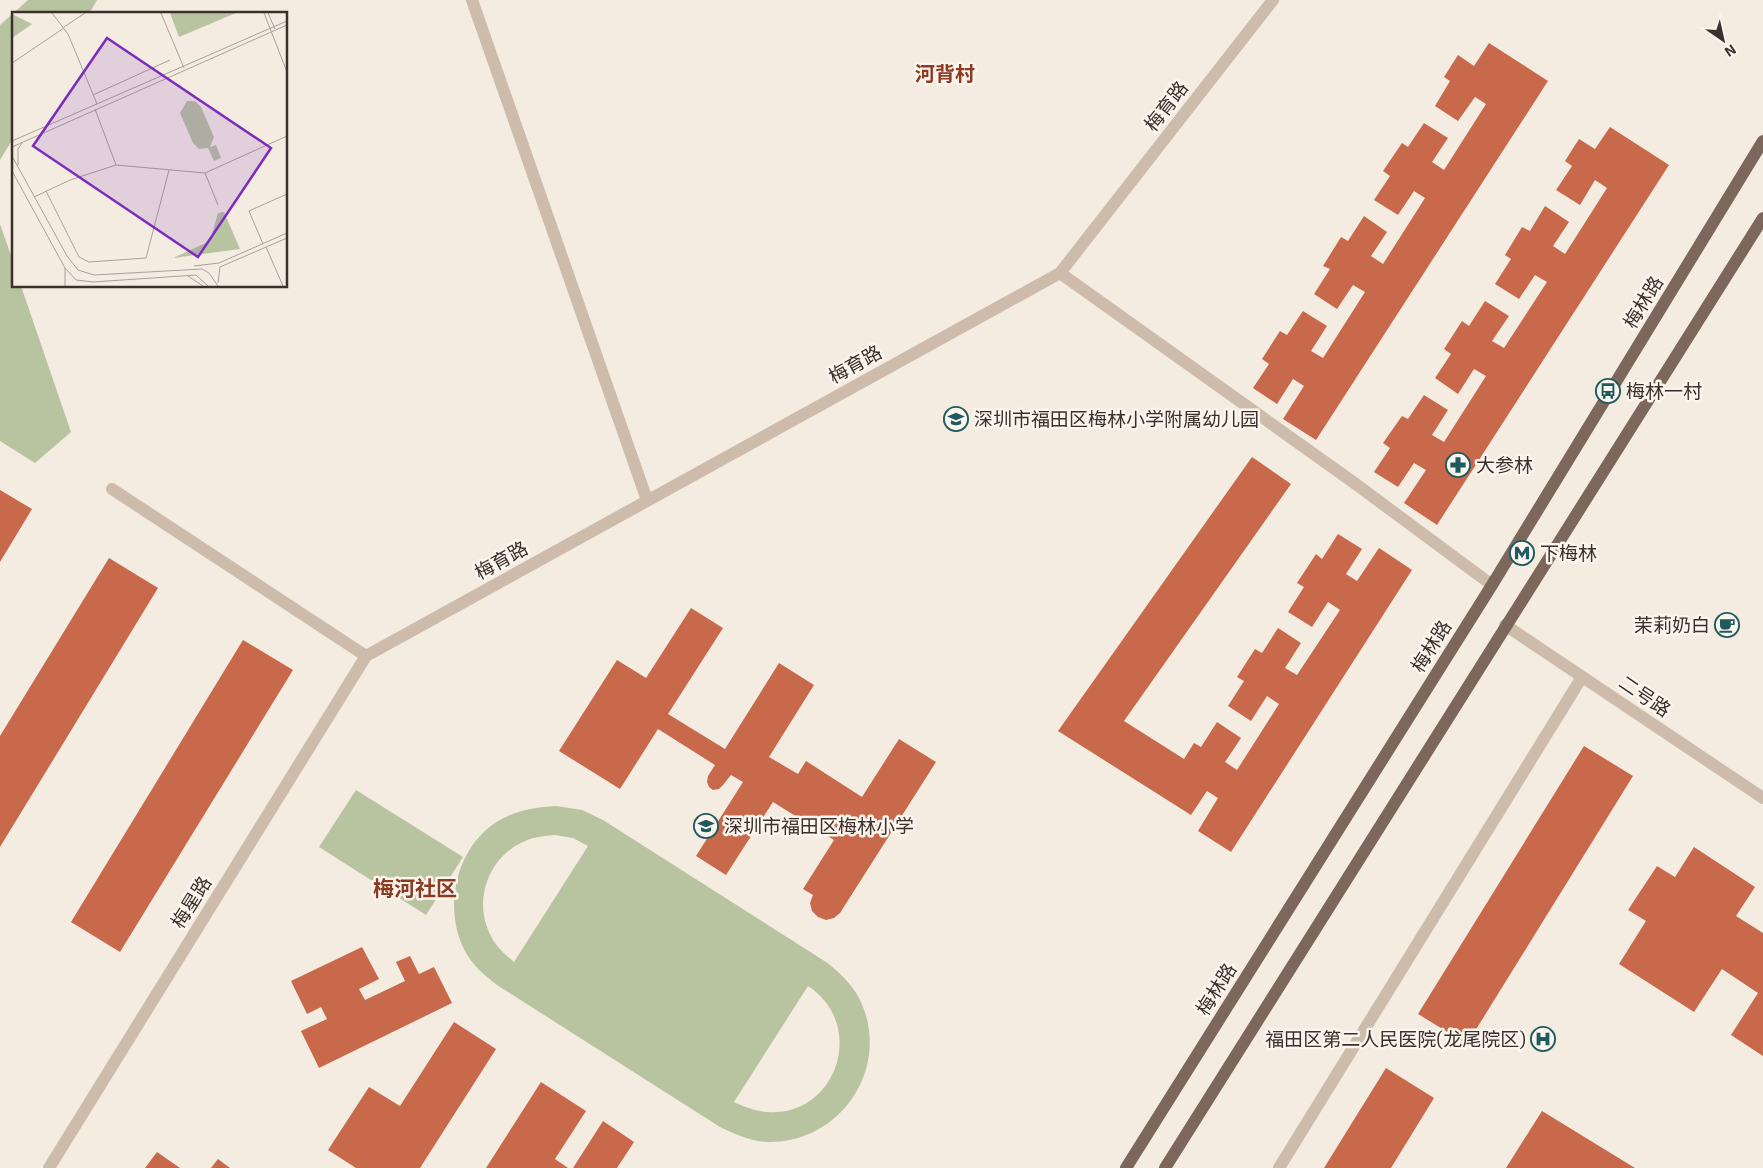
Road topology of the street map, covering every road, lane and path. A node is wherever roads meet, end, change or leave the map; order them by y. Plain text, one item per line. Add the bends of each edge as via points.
1 (472, 0) edge
2 (1273, 0) edge
3 (1763, 141) edge
4 (1763, 218) edge
5 (1060, 273) junction
6 (112, 489) dead end
7 (648, 500) junction
8 (1492, 585) junction
9 (1505, 625) junction
10 (366, 656) junction
11 (1582, 677) junction
12 (1763, 798) edge
13 (49, 1168) edge
14 (1126, 1168) edge
15 (1165, 1168) edge
16 (1278, 1168) edge

1 - 7 street
2 - 5 street, 梅育路
3 - 8 main road, 梅林路
4 - 9 main road
5 - 7 street, 梅育路
5 - 8 street via 1346,476
6 - 10 street
7 - 10 street, 梅育路
8 - 14 main road, 梅林路
9 - 11 street, 二号路
9 - 15 main road
10 - 13 street, 梅星路
11 - 12 street, 二号路
11 - 16 street

